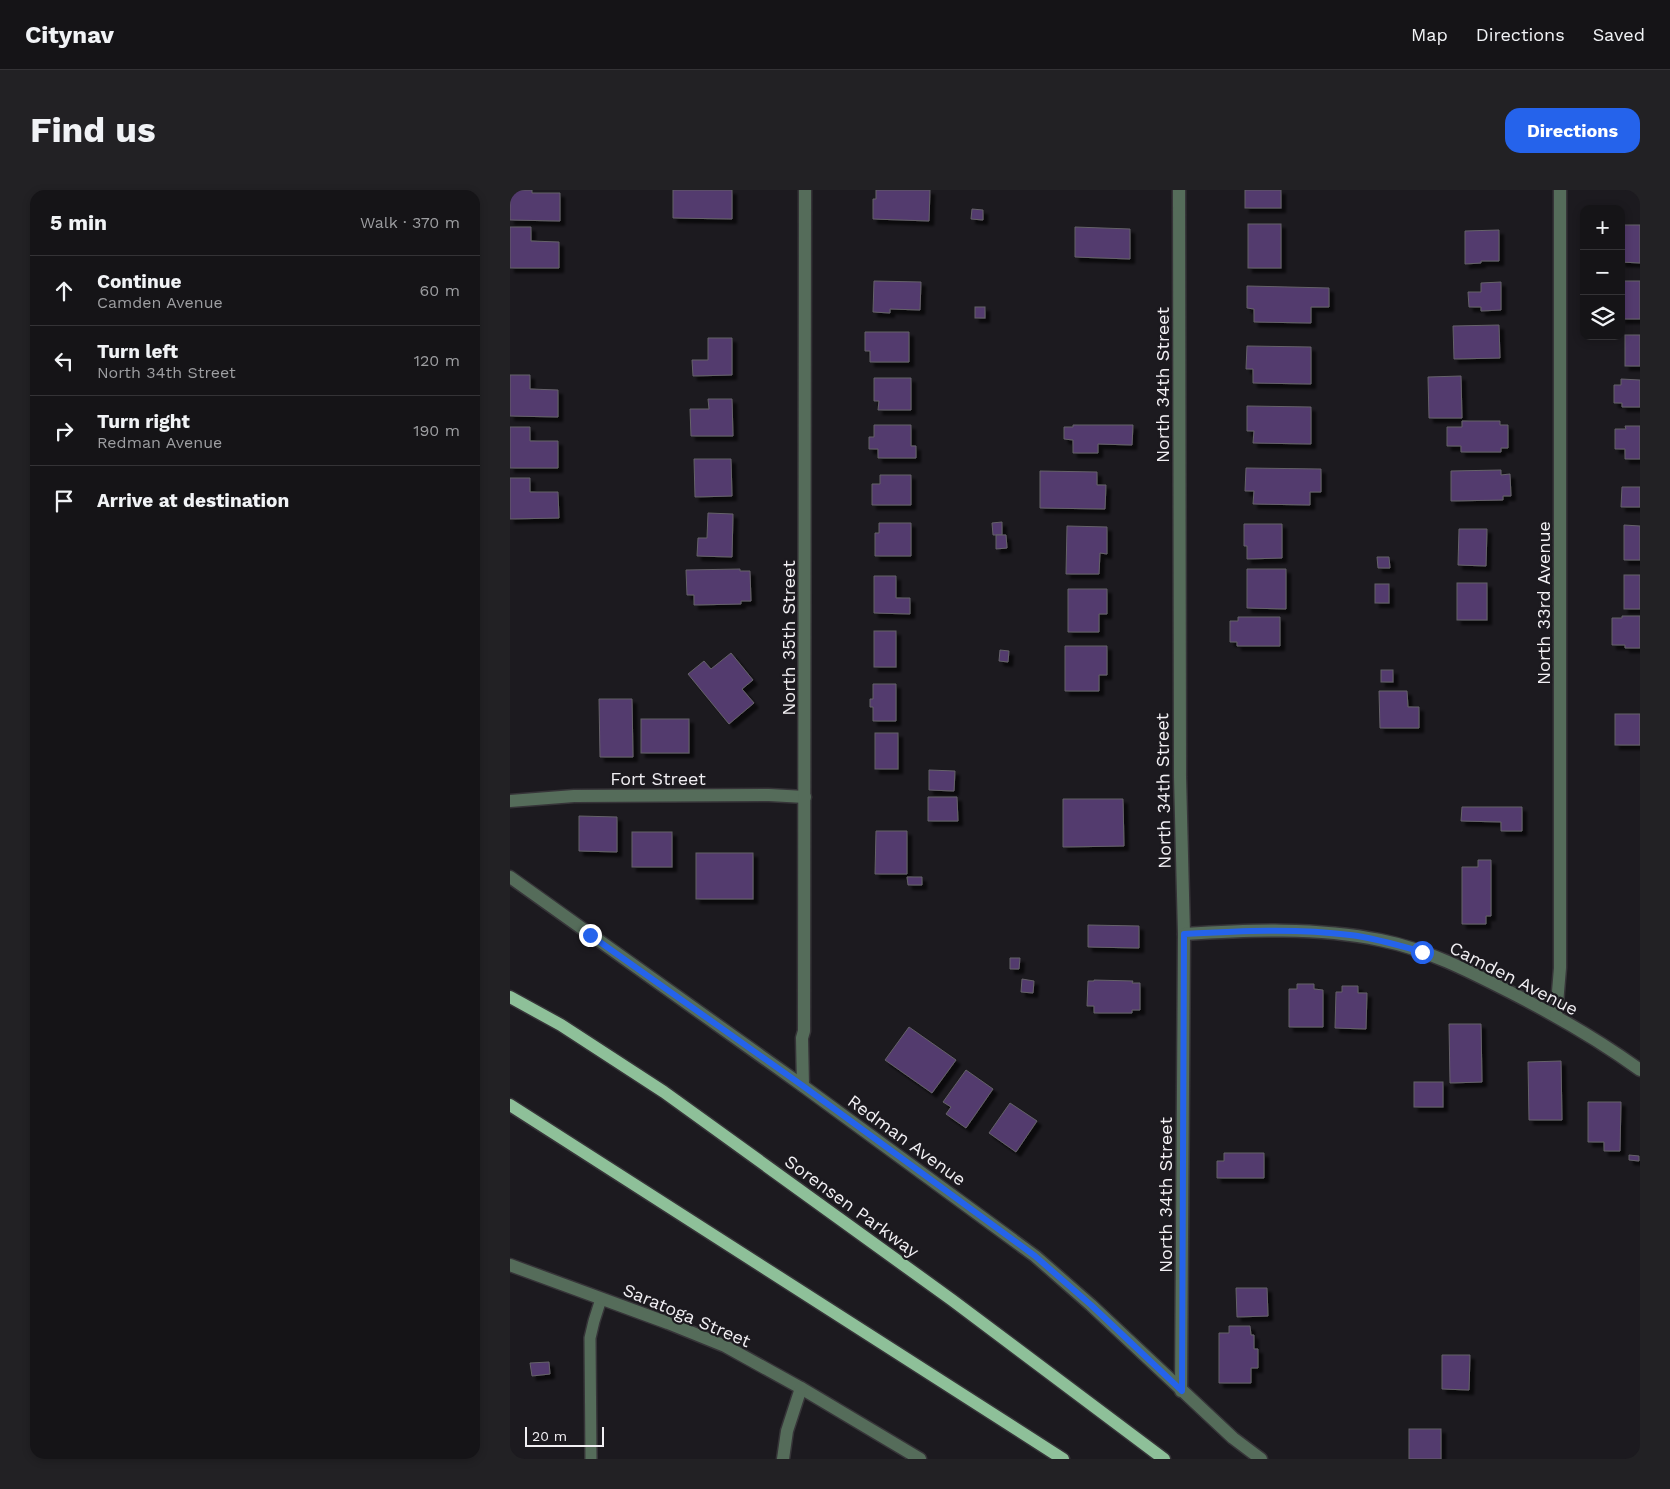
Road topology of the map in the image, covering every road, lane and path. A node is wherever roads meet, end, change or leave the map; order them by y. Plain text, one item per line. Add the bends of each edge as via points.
1 (805, 190) edge
2 (1179, 190) edge
3 (1560, 190) edge
4 (806, 797) junction
5 (510, 801) edge
6 (510, 877) edge
7 (1184, 934) junction
8 (510, 997) edge
9 (1556, 1016) junction
10 (1640, 1070) edge
11 (803, 1086) junction
12 (510, 1105) edge
13 (510, 1265) edge
14 (602, 1299) junction
15 (801, 1388) junction
16 (1182, 1391) junction
17 (591, 1459) edge
18 (783, 1459) edge
19 (920, 1459) edge
20 (1063, 1459) edge
21 (1164, 1459) edge
22 (1261, 1459) edge

1 - 4 street, North 35th Street
2 - 7 street, North 34th Street via 1180,777
3 - 9 street, North 33rd Avenue via 1560,968
4 - 5 street, Fort Street via 574,796
4 - 11 street, North 35th Street
6 - 11 street, Redman Avenue
7 - 9 street, Camden Avenue via 1314,932 1382,940 1465,969
7 - 16 street, North 34th Street
8 - 21 main road, Sorensen Parkway via 561,1025 672,1098
9 - 10 street, Camden Avenue
11 - 16 street, Redman Avenue via 1035,1256
12 - 20 main road
13 - 14 street, Saratoga Street
14 - 15 street, Saratoga Street via 725,1346
14 - 17 lane via 590,1338
15 - 18 street via 787,1431
15 - 19 street, Saratoga Street
16 - 22 street, Redman Avenue

